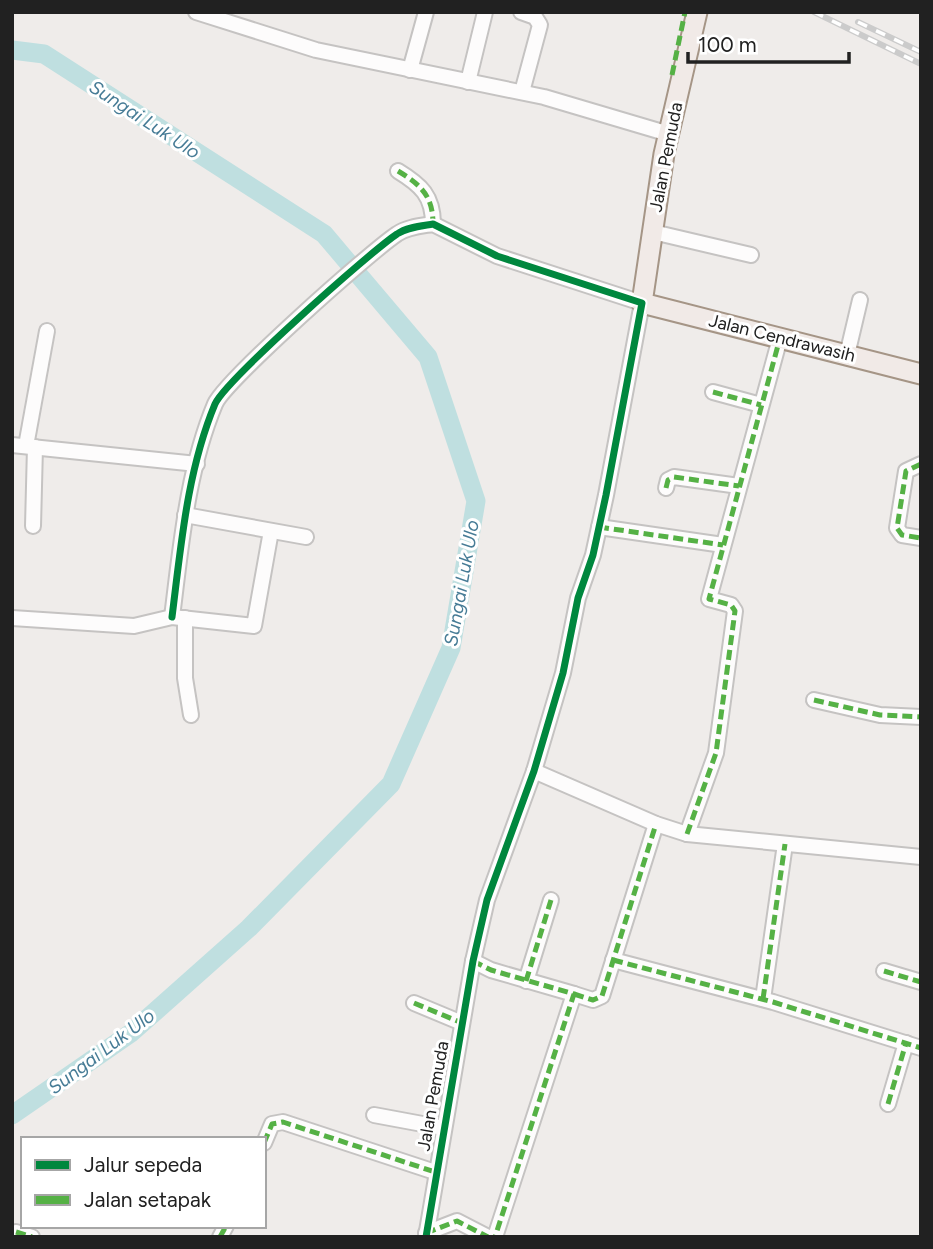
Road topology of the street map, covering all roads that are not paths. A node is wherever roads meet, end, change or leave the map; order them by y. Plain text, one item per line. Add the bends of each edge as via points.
1 (426, 12) edge
2 (485, 12) edge
3 (521, 12) edge
4 (697, 12) edge
5 (203, 13) edge
6 (410, 70) junction
7 (468, 82) junction
8 (522, 92) junction
9 (669, 134) junction
10 (398, 172) dead end
11 (433, 224) junction
12 (653, 232) junction
13 (751, 255) dead end
14 (860, 300) dead end
15 (642, 303) junction
16 (47, 331) dead end
17 (780, 338) junction
18 (847, 355) junction
19 (921, 374) edge
20 (713, 392) dead end
21 (761, 405) junction
22 (24, 446) edge
23 (197, 464) junction
24 (921, 464) edge
25 (739, 486) junction
26 (666, 488) dead end
27 (185, 515) junction
28 (33, 526) dead end
29 (599, 527) junction
30 (271, 531) junction
31 (306, 537) dead end
32 (921, 538) edge
33 (723, 545) junction
34 (12, 618) edge
35 (179, 618) junction
36 (814, 699) dead end
37 (191, 716) dead end
38 (921, 718) edge
39 (534, 771) junction
40 (656, 824) junction
41 (687, 834) junction
42 (785, 844) junction
43 (921, 857) edge
44 (551, 900) dead end
45 (613, 960) junction
46 (472, 961) junction
47 (884, 971) dead end
48 (526, 981) junction
49 (921, 982) edge
50 (574, 994) junction
51 (763, 999) junction
52 (414, 1003) dead end
53 (462, 1023) junction
54 (916, 1044) edge
55 (888, 1104) dead end
56 (374, 1115) dead end
57 (444, 1128) junction
58 (266, 1138) edge
59 (435, 1172) junction
60 (16, 1232) dead end
61 (426, 1235) edge
62 (32, 1237) edge
63 (488, 1237) edge
64 (495, 1237) edge

1 - 6 street
2 - 7 street
3 - 8 street via 535,17 540,25
4 - 9 main road, Jalan Pemuda via 685,41
5 - 6 street via 316,50
6 - 7 street
7 - 8 street
8 - 9 street
9 - 12 main road, Jalan Pemuda
10 - 11 street via 426,194
11 - 15 street via 496,256
11 - 23 street via 397,234 222,394
12 - 13 street
12 - 15 main road, Jalan Pemuda
14 - 18 street
15 - 17 main road, Jalan Cendrawasih
15 - 29 street, Jalan Pemuda
16 - 22 street
17 - 18 main road, Jalan Cendrawasih
17 - 21 street
18 - 19 main road, Jalan Cendrawasih
20 - 21 street
21 - 25 street
22 - 23 street
22 - 28 street
23 - 27 street
24 - 32 street via 906,471 897,528 902,535
25 - 26 street via 674,478
25 - 33 street
27 - 30 street
27 - 35 street
29 - 33 street
29 - 39 street, Jalan Pemuda
30 - 31 street
30 - 35 street via 256,624
33 - 41 street via 709,598 731,605 735,611 723,713 716,753
34 - 35 street via 134,626
35 - 37 street
36 - 38 street via 880,715
39 - 40 street
39 - 46 street, Jalan Pemuda via 496,872
40 - 41 street
40 - 45 street
41 - 42 street
42 - 43 street
42 - 51 street
44 - 48 street
45 - 50 street via 599,999
45 - 51 street
46 - 48 street
46 - 53 street, Jalan Pemuda
47 - 49 street
48 - 50 street
50 - 64 street
51 - 54 street
52 - 53 street
53 - 57 street, Jalan Pemuda
54 - 55 street
56 - 57 street
57 - 59 street, Jalan Pemuda
58 - 59 street via 272,1124 283,1122
59 - 61 street, Jalan Pemuda
60 - 62 street
61 - 63 street via 457,1221

